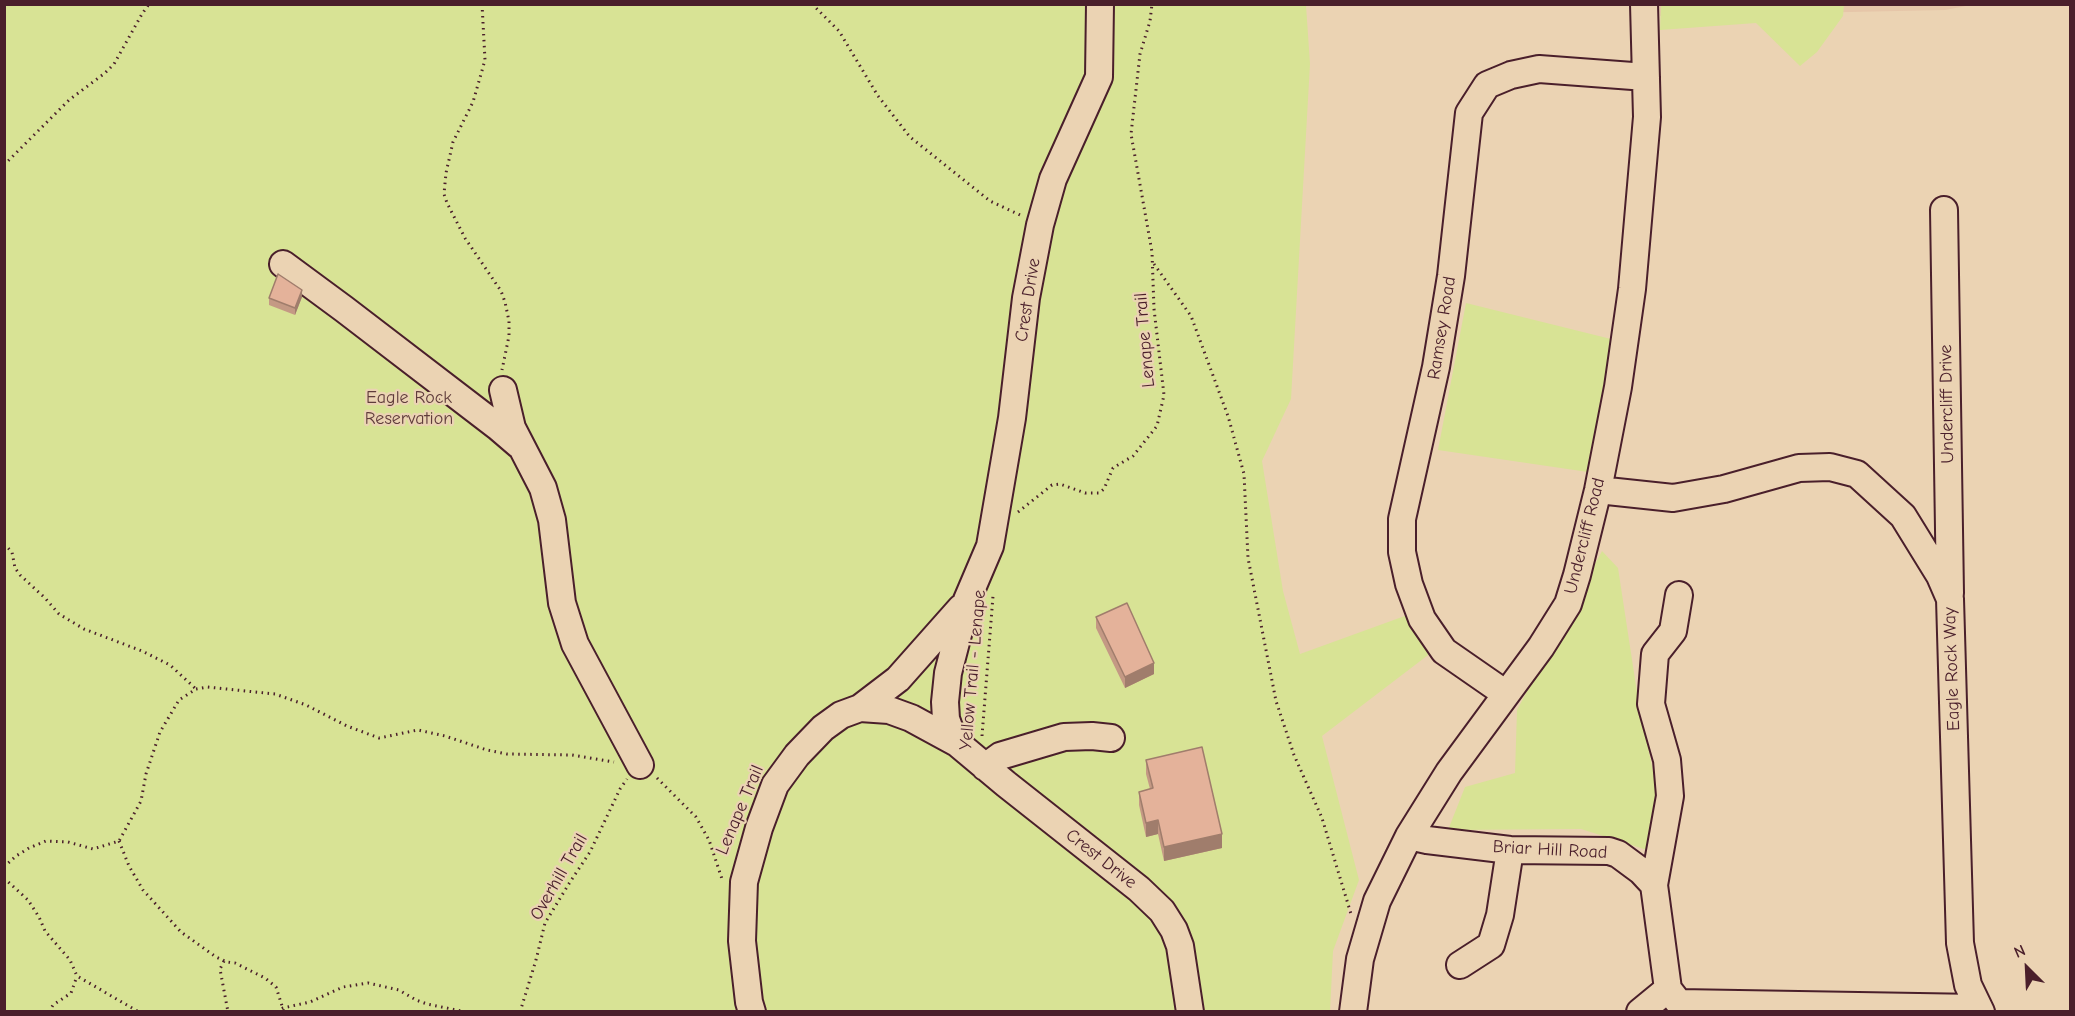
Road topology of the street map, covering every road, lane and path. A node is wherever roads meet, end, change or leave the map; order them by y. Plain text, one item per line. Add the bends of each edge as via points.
1 (149, 4) edge
2 (482, 4) edge
3 (812, 4) edge
4 (1100, 4) edge
5 (1152, 4) edge
6 (1644, 4) edge
7 (1646, 77) junction
8 (4, 165) edge
9 (1944, 210) dead end
10 (1040, 225) junction
11 (1153, 262) junction
12 (283, 264) dead end
13 (503, 390) joint
14 (525, 452) junction
15 (1598, 490) junction
16 (992, 534) junction
17 (4, 544) edge
18 (994, 586) dead end
19 (1679, 595) dead end
20 (1950, 599) junction
21 (967, 600) junction
22 (196, 689) junction
23 (1506, 694) junction
24 (860, 708) junction
25 (1111, 738) dead end
26 (975, 752) junction
27 (640, 765) junction
28 (1409, 836) junction
29 (119, 841) junction
30 (1510, 850) junction
31 (4, 867) edge
32 (728, 874) dead end
33 (4, 878) edge
34 (1654, 885) junction
35 (1353, 920) dead end
36 (224, 961) junction
37 (1460, 965) dead end
38 (77, 976) junction
39 (1668, 989) junction
40 (284, 1010) edge
41 (1980, 1010) edge
42 (49, 1011) edge
43 (139, 1011) edge
44 (228, 1011) edge
45 (278, 1011) edge
46 (466, 1011) edge
47 (485, 1011) edge
48 (506, 1011) edge
49 (520, 1011) edge
50 (752, 1011) edge
51 (1190, 1011) edge
52 (1353, 1011) edge
53 (1640, 1011) edge

1 - 8 path via 114,64 69,100
2 - 13 path via 485,60 473,102 453,142 444,194 465,238 505,302 509,321 502,362
3 - 10 path via 839,31 878,96 910,137 990,201
4 - 10 street, Crest Drive via 1099,77 1053,179
5 - 11 path, Lenape Trail via 1140,54 1131,134
6 - 7 street, Undercliff Road
7 - 15 street, Undercliff Road via 1647,117 1632,289
7 - 23 street, Ramsey Road via 1539,69 1486,85 1469,113 1447,298 1402,519 1402,552 1422,619 1444,651
9 - 20 street, Undercliff Drive
10 - 16 street, Crest Drive
11 - 16 path, Lenape Trail via 1164,394 1157,426 1133,456 1113,468 1099,493 1052,485
11 - 35 path via 1191,316 1228,416 1244,474 1248,558 1276,701 1294,755 1322,818
12 - 14 street via 498,427
13 - 14 street via 513,428
14 - 27 street via 543,488 552,520 562,603 575,644
15 - 20 street, Eagle Rock Way via 1673,498 1724,489 1798,468 1830,467 1857,474 1903,516
15 - 23 street, Undercliff Road via 1568,604
16 - 21 street, Crest Drive
17 - 22 path via 12,552 20,575 59,614 84,629 170,665
18 - 26 path, Yellow Trail - Lenape
19 - 34 street via 1673,631 1655,654 1651,704 1667,760 1670,796
20 - 41 street, Eagle Rock Way via 1960,943 1968,985
21 - 24 street, Crest Drive via 898,680
21 - 26 street, Crest Drive via 948,673 945,702 950,730
22 - 27 path via 275,693 379,738 418,730 507,754 572,755
22 - 29 path via 179,700 160,732 141,801
23 - 28 street, Undercliff Road via 1449,772
24 - 26 street, Crest Drive via 889,710 911,718
24 - 50 street, Crest Drive via 841,715 797,755 775,785 759,828 744,882 742,941
25 - 26 street via 1064,737 1000,756
26 - 51 street, Crest Drive via 1162,911 1180,946
27 - 32 path, Lenape Trail via 696,817 709,840 723,886
27 - 49 path, Overhill Trail via 620,789 590,852 545,923
28 - 30 street, Briar Hill Road
28 - 52 street, Undercliff Road via 1377,901 1360,959
29 - 31 path via 93,849 46,841 16,856
29 - 36 path via 129,866 156,905 181,932
30 - 34 street, Briar Hill Road via 1618,854
30 - 37 street via 1491,945
33 - 38 path via 28,900
34 - 39 street
36 - 40 path via 265,978 276,987
36 - 44 path via 220,969
38 - 42 path via 71,993
38 - 43 path
39 - 41 street via 1679,1003
39 - 53 street
40 - 45 path
40 - 46 path via 343,987 368,983 399,990 427,1004
47 - 48 path

